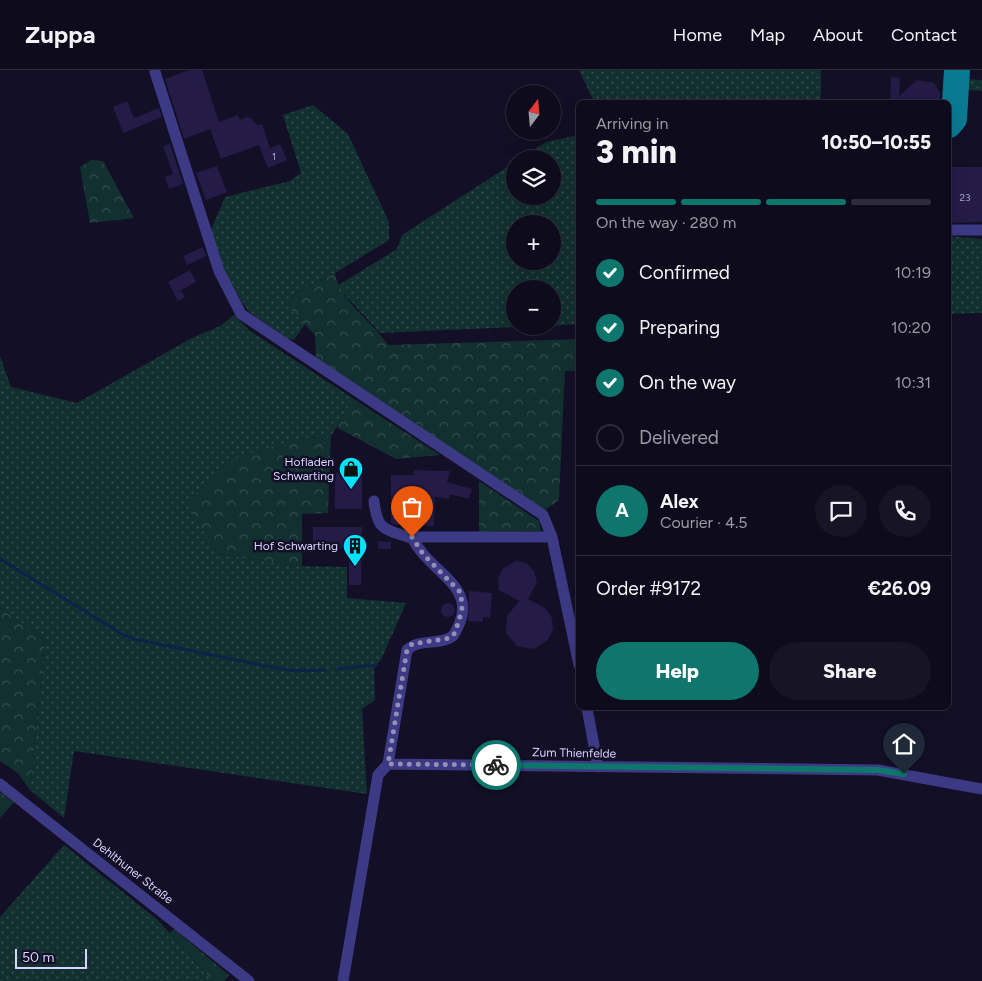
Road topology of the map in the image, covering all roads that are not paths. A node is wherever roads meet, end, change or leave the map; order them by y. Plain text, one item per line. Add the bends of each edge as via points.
1 (155, 72) dead end
2 (951, 230) edge
3 (982, 230) edge
4 (374, 501) dead end
5 (412, 537) junction
6 (552, 537) junction
7 (576, 651) edge
8 (588, 710) edge
9 (388, 764) junction
10 (598, 767) junction
11 (0, 784) edge
12 (982, 788) edge
13 (249, 981) edge
14 (343, 981) edge

1 - 6 street via 219,270 241,314 543,515
2 - 3 street
4 - 5 street via 376,519 386,530
5 - 6 street
5 - 9 street via 423,554 461,593 462,607 457,628 450,638 412,644 407,650
6 - 7 street
8 - 10 street
9 - 10 street, Zum Thienfelde
9 - 14 street via 378,775
10 - 12 street, Zum Thienfelde via 878,770
11 - 13 street, Dehlthuner Straße

